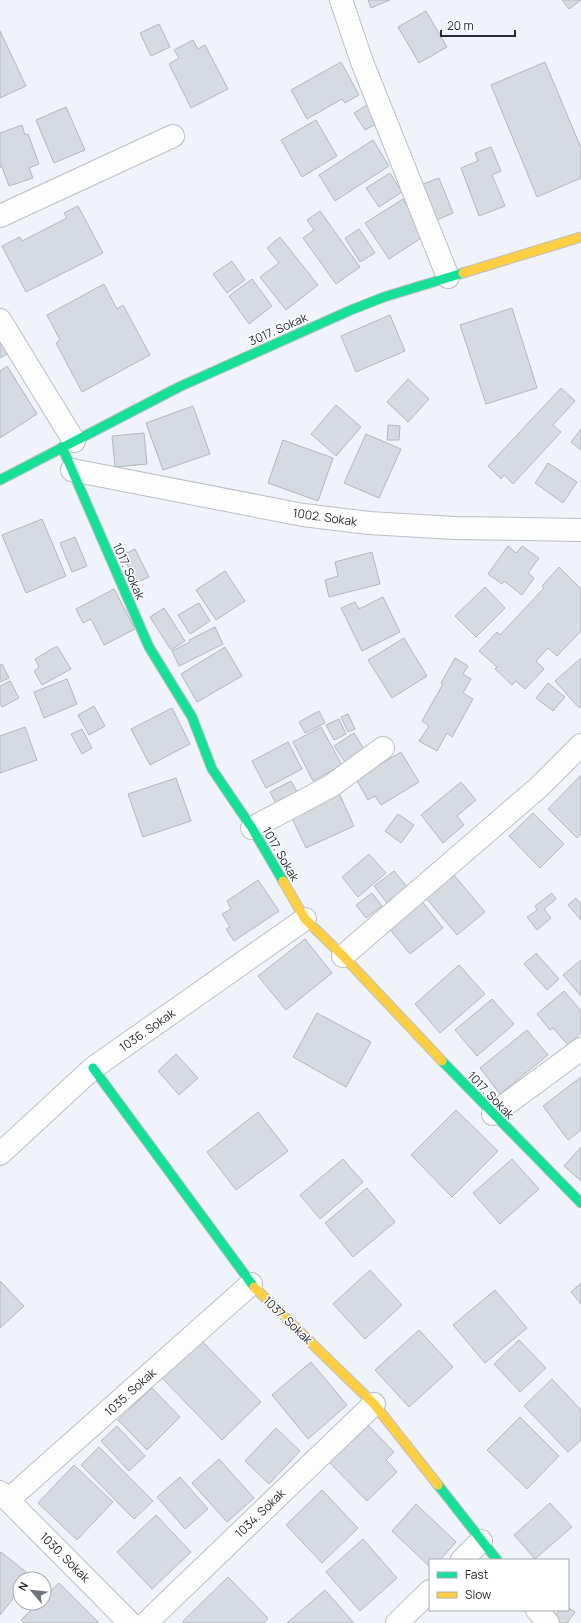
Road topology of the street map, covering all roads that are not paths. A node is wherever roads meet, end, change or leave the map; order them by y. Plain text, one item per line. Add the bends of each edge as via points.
1 (341, 0) edge
2 (173, 136) dead end
3 (0, 216) edge
4 (581, 237) edge
5 (448, 277) junction
6 (0, 320) edge
7 (68, 444) junction
8 (72, 470) junction
9 (0, 480) edge
10 (581, 530) edge
11 (581, 745) edge
12 (383, 748) dead end
13 (252, 828) junction
14 (305, 919) junction
15 (343, 956) junction
16 (581, 1049) edge
17 (93, 1068) junction
18 (493, 1114) junction
19 (0, 1154) edge
20 (581, 1203) edge
21 (251, 1284) junction
22 (374, 1404) junction
23 (4, 1496) edge
24 (481, 1541) junction
25 (463, 1559) edge
26 (496, 1559) edge
27 (429, 1592) edge
28 (538, 1611) edge
29 (130, 1623) edge
30 (146, 1623) edge
31 (397, 1623) edge
32 (548, 1623) edge

1 - 5 street via 362,62
2 - 3 street
4 - 5 street, 3017. Sokak
5 - 7 street, 3017. Sokak via 350,310 179,386
6 - 7 street
7 - 8 street, 1017. Sokak
7 - 9 street, 3017. Sokak
8 - 10 street, 1002. Sokak via 303,515 369,523 455,528
8 - 13 street, 1017. Sokak via 150,647 192,716 212,769
11 - 15 street via 539,787
12 - 13 street via 331,786
13 - 14 street, 1017. Sokak
14 - 15 street, 1017. Sokak
14 - 17 street, 1036. Sokak
15 - 18 street, 1017. Sokak
16 - 18 street
17 - 19 street, 1036. Sokak
17 - 21 street, 1037. Sokak
18 - 20 street, 1017. Sokak
21 - 22 street, 1037. Sokak
21 - 23 street, 1035. Sokak
22 - 24 street, 1037. Sokak
22 - 30 street, 1034. Sokak
23 - 29 street, 1030. Sokak
24 - 25 street
24 - 26 street, 1037. Sokak
27 - 31 street
28 - 32 street

